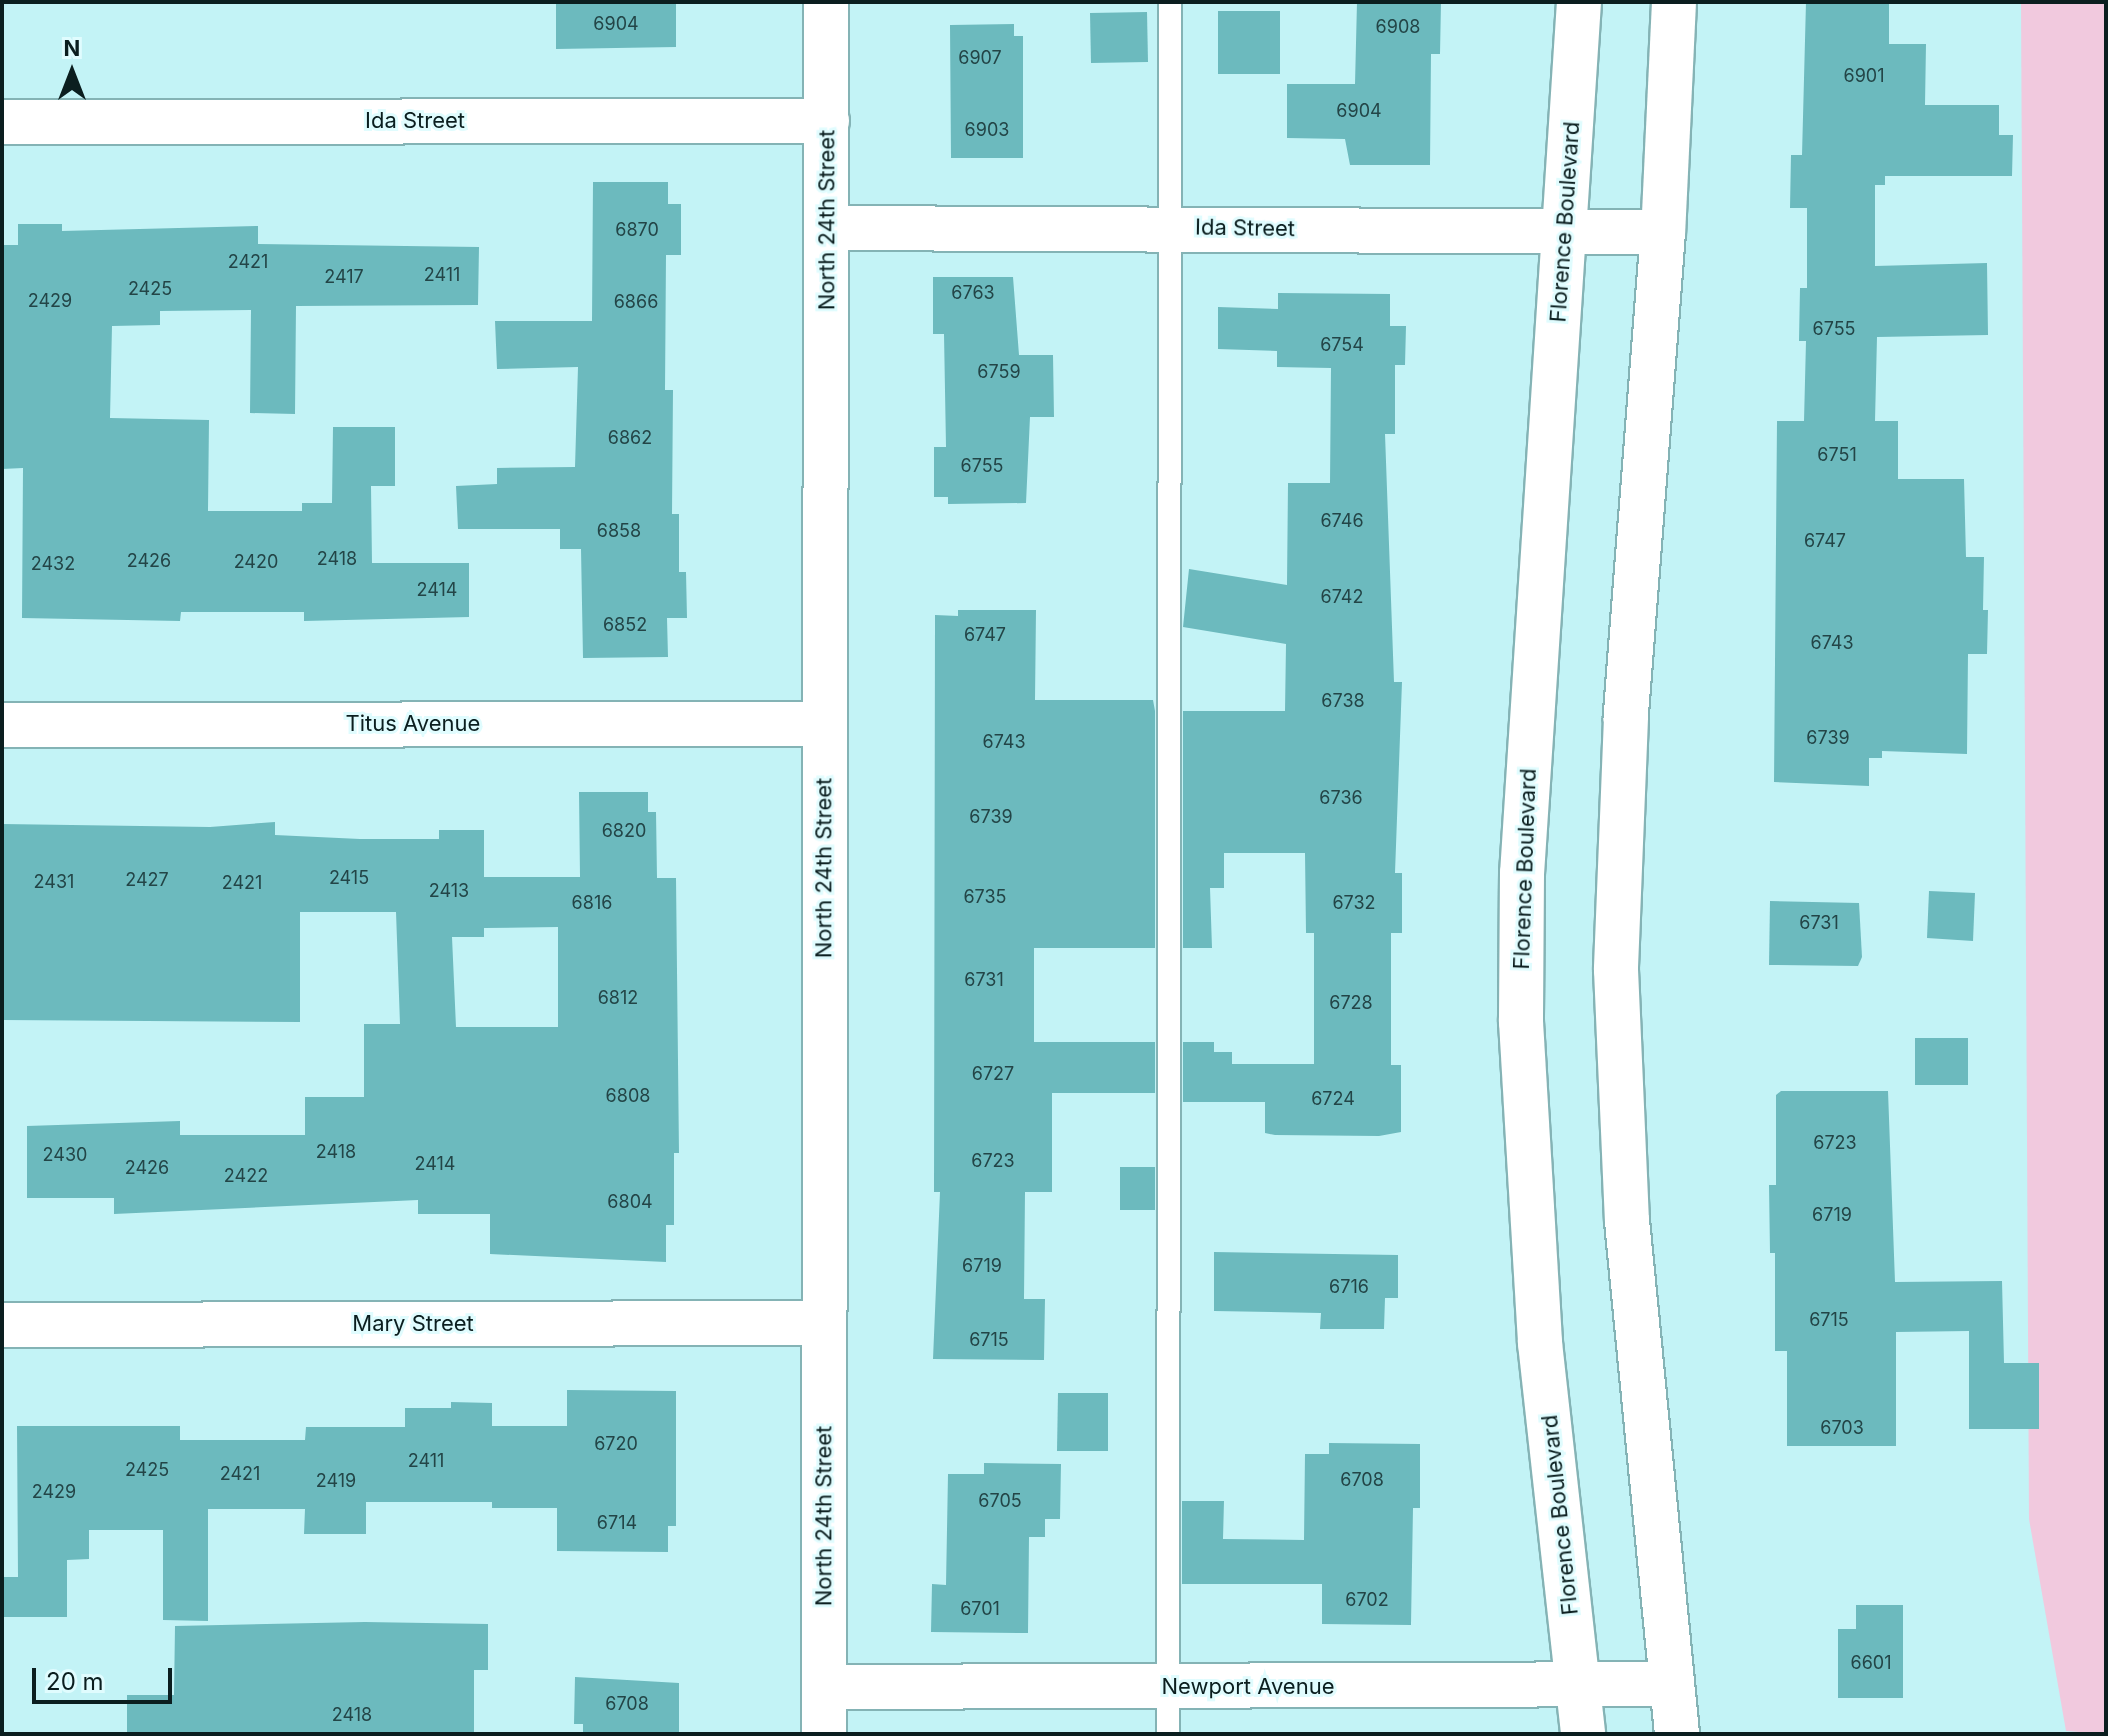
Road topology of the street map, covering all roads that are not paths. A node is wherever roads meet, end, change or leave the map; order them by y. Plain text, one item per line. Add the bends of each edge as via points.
1 (826, 2) edge
2 (1170, 2) edge
3 (1579, 2) edge
4 (1674, 2) edge
5 (827, 121) junction
6 (2, 122) edge
7 (1171, 227) junction
8 (827, 228) junction
9 (1565, 231) junction
10 (1663, 232) junction
11 (824, 724) junction
12 (2, 725) edge
13 (823, 1323) junction
14 (2, 1325) edge
15 (1671, 1684) junction
16 (1579, 1686) junction
17 (824, 1687) junction
18 (1168, 1687) junction
19 (824, 1734) edge
20 (1168, 1734) edge
21 (1583, 1734) edge
22 (1677, 1734) edge

1 - 5 street, North 24th Street
2 - 7 lane
3 - 9 street, Florence Boulevard
4 - 10 street
5 - 6 street, Ida Street
5 - 8 street, North 24th Street
7 - 8 street, Ida Street
7 - 9 street, Ida Street
7 - 18 lane
8 - 11 street, North 24th Street
9 - 10 street, Ida Street
9 - 16 street, Florence Boulevard via 1522,873 1521,1022 1540,1343
10 - 15 street via 1626,718 1616,970 1627,1221
11 - 12 street, Titus Avenue
11 - 13 street, North 24th Street
13 - 14 street, Mary Street
13 - 17 street, North 24th Street
15 - 16 street, Newport Avenue
15 - 22 street
16 - 18 street, Newport Avenue
16 - 21 street, Florence Boulevard
17 - 18 street, Newport Avenue
17 - 19 street, North 24th Street
18 - 20 lane

